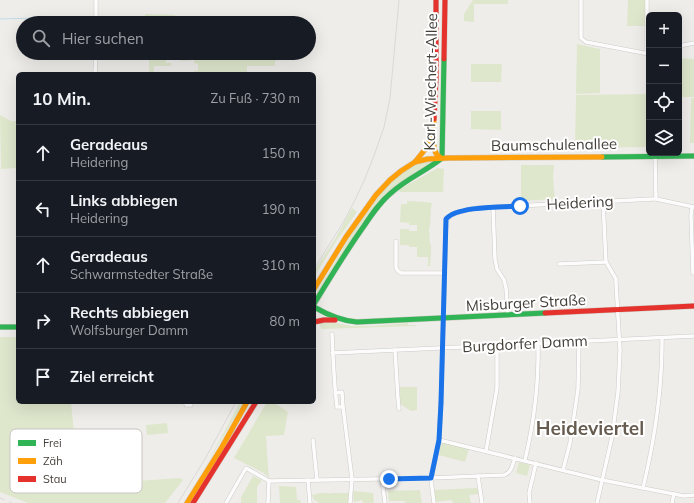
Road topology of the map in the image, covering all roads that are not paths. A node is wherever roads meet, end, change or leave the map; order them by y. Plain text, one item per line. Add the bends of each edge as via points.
1 (96, 0) edge
2 (436, 0) edge
3 (444, 0) edge
4 (581, 0) edge
5 (648, 0) edge
6 (96, 16) edge
7 (694, 43) edge
8 (682, 45) edge
9 (648, 48) edge
10 (436, 52) junction
11 (444, 52) junction
12 (646, 54) edge
13 (96, 60) edge
14 (95, 72) edge
15 (434, 131) junction
16 (646, 154) edge
17 (682, 155) edge
18 (655, 156) edge
19 (694, 156) edge
20 (442, 158) junction
21 (416, 162) junction
22 (656, 199) junction
23 (603, 202) junction
24 (493, 207) junction
25 (693, 207) edge
26 (396, 241) dead end
27 (606, 262) junction
28 (559, 264) dead end
29 (445, 273) junction
30 (693, 273) edge
31 (316, 286) edge
32 (316, 303) edge
33 (694, 306) edge
34 (316, 307) edge
35 (618, 310) junction
36 (508, 315) junction
37 (443, 318) junction
38 (342, 321) junction
39 (316, 322) edge
40 (0, 327) edge
41 (16, 327) edge
42 (332, 334) dead end
43 (694, 336) edge
44 (662, 338) junction
45 (620, 339) junction
46 (579, 342) junction
47 (538, 344) junction
48 (497, 345) junction
49 (443, 348) junction
50 (395, 350) junction
51 (332, 353) junction
52 (335, 393) junction
53 (186, 404) edge
54 (191, 404) dead end
55 (247, 404) edge
56 (255, 404) edge
57 (344, 407) junction
58 (399, 409) dead end
59 (313, 440) dead end
60 (439, 440) junction
61 (486, 451) junction
62 (515, 458) junction
63 (525, 460) junction
64 (536, 463) junction
65 (563, 470) junction
66 (478, 476) junction
67 (431, 478) junction
68 (352, 479) junction
69 (382, 479) junction
70 (308, 480) junction
71 (317, 480) junction
72 (602, 480) junction
73 (269, 481) junction
74 (643, 488) junction
75 (674, 494) junction
76 (694, 495) edge
77 (187, 503) edge
78 (193, 503) edge
79 (228, 503) edge
80 (268, 503) edge
81 (310, 503) edge
82 (350, 503) edge
83 (385, 503) edge
84 (434, 503) edge
85 (482, 503) edge
86 (530, 503) edge
87 (597, 503) edge
88 (672, 503) edge

1 - 6 street
2 - 10 main road, Karl-Wiechert-Allee
3 - 11 main road, Karl-Wiechert-Allee
4 - 12 street via 581,38 586,42
5 - 9 street
7 - 8 street
10 - 11 main road
10 - 15 main road, Karl-Wiechert-Allee
11 - 20 main road, Karl-Wiechert-Allee
13 - 14 street
15 - 20 main road via 434,149
15 - 21 main road, Karl-Wiechert-Allee
16 - 20 main road, Baumschulenallee
17 - 19 main road, Baumschulenallee
18 - 22 street
20 - 21 main road, Baumschulenallee
20 - 32 main road, Karl-Wiechert-Allee via 401,184 378,208
21 - 31 main road, Karl-Wiechert-Allee via 401,170 376,195
22 - 23 street, Heidering
22 - 25 street, Heidering
23 - 24 street, Heidering
23 - 27 street
24 - 29 street, Heidering via 476,208 450,215 446,219
24 - 36 street via 495,259 505,284
25 - 30 street
26 - 29 street via 396,268 401,273
27 - 28 street
27 - 35 street via 616,279
29 - 37 street, Heidering
33 - 35 main road, Misburger Straße
34 - 38 main road, Misburger Straße via 328,316
35 - 36 main road, Misburger Straße
35 - 45 street
36 - 37 main road, Misburger Straße
37 - 38 main road, Misburger Straße
37 - 49 street, Heidering
38 - 39 main road
40 - 41 main road
42 - 51 street
43 - 44 street, Burgdorfer Damm
44 - 45 street, Burgdorfer Damm
44 - 74 street via 657,411
45 - 46 street, Burgdorfer Damm
45 - 72 street via 616,416
46 - 47 street, Burgdorfer Damm
46 - 65 street via 578,389
47 - 48 street, Burgdorfer Damm
47 - 63 street via 535,403
48 - 49 street, Burgdorfer Damm
48 - 61 street via 497,388
49 - 50 street, Burgdorfer Damm
49 - 60 street, Heidering
50 - 51 street, Burgdorfer Damm
50 - 58 street
51 - 52 street
52 - 57 street via 337,407
52 - 57 street via 342,392
53 - 54 street
55 - 77 main road
56 - 78 main road
57 - 68 street
59 - 71 street
60 - 61 street
60 - 67 street, Heidering
61 - 62 street
62 - 63 street
62 - 66 street via 509,473
63 - 64 street
64 - 65 street
64 - 86 street via 529,493
65 - 72 street
66 - 67 street
66 - 85 street
67 - 69 street
67 - 84 street, Heidering
68 - 69 street
68 - 71 street
68 - 82 street
69 - 83 street
70 - 71 street
70 - 73 street
70 - 81 street
72 - 74 street
72 - 87 street
73 - 79 street via 246,468
73 - 80 street
74 - 75 street
75 - 76 street
75 - 88 street

